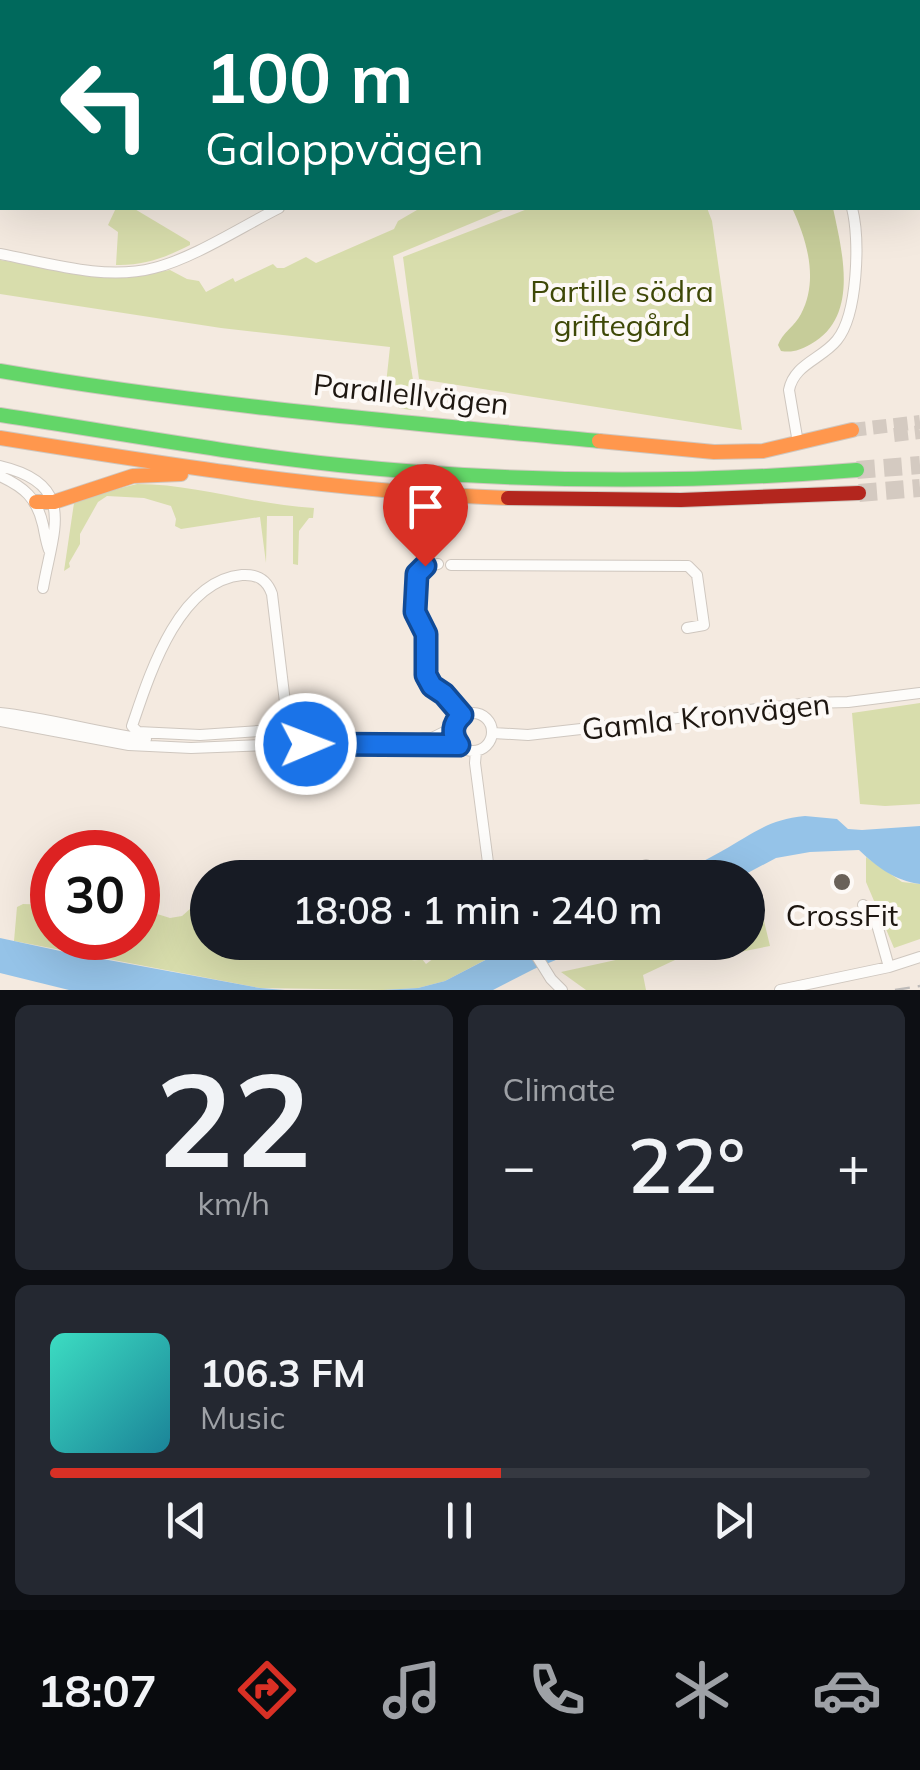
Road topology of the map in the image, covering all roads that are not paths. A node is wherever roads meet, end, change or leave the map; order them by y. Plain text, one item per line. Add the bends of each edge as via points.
1 (275, 210) edge
2 (852, 210) edge
3 (0, 254) edge
4 (0, 371) edge
5 (0, 415) edge
6 (853, 435) tunnel mouth
7 (0, 438) edge
8 (798, 444) junction
9 (0, 466) edge
10 (857, 470) tunnel mouth
11 (228, 473) junction
12 (0, 476) edge
13 (860, 493) tunnel mouth
14 (36, 502) junction
15 (54, 502) junction
16 (49, 550) junction
17 (438, 564) dead end
18 (451, 564) dead end
19 (43, 588) dead end
20 (686, 628) dead end
21 (920, 693) edge
22 (0, 713) edge
23 (462, 715) junction
24 (0, 720) edge
25 (454, 726) junction
26 (492, 733) junction
27 (289, 737) junction
28 (459, 745) junction
29 (476, 751) junction
30 (487, 860) edge
31 (863, 906) dead end
32 (920, 957) edge
33 (539, 960) edge
34 (888, 967) junction
35 (562, 990) edge
36 (780, 990) edge

1 - 3 street via 179,259 140,271
2 - 8 street via 856,273 845,326 790,382
4 - 8 main road, Parallellvägen via 106,390 714,452
5 - 10 main road via 268,456 445,473 667,480
6 - 8 main road, Parallellvägen
7 - 11 main road
9 - 15 street via 35,478
11 - 13 main road via 383,490 613,500
11 - 15 main road via 133,476
12 - 14 street
14 - 15 main road
14 - 16 street
15 - 16 street
16 - 19 street
17 - 23 street via 417,574 415,612 426,634 428,680
18 - 20 street via 682,564 697,575 704,625
21 - 26 street, Gamla Kronvägen via 528,735
22 - 27 street via 148,739
23 - 25 street
23 - 26 street via 481,714
24 - 27 street via 129,745 191,748
25 - 27 street via 432,738
25 - 28 street
26 - 29 street
27 - 27 street via 272,594 264,580 242,575 220,582 188,608 161,648 132,726 138,732
27 - 28 street
28 - 29 street
29 - 30 street
31 - 34 street via 874,914
32 - 34 street
33 - 35 street
34 - 36 street

